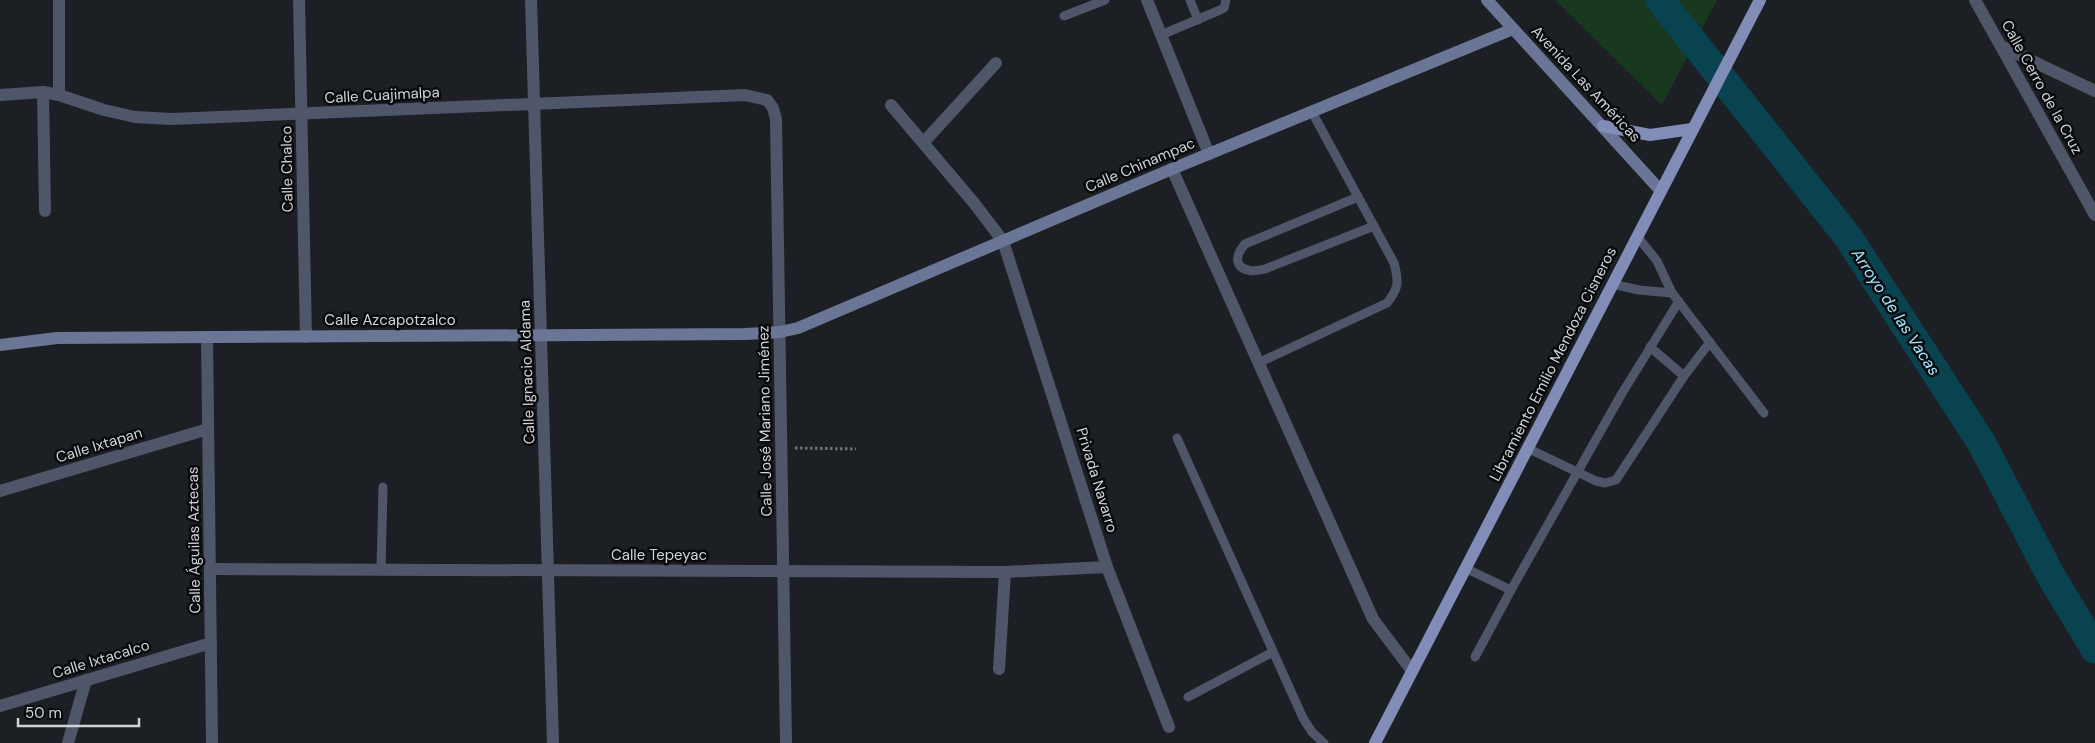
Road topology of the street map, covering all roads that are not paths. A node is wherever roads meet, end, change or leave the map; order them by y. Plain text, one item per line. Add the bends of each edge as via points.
1 (59, 0) edge
2 (299, 0) edge
3 (531, 0) edge
4 (1105, 0) edge
5 (1147, 0) edge
6 (1190, 0) edge
7 (1226, 0) edge
8 (1487, 0) edge
9 (1760, 0) edge
10 (1975, 0) edge
11 (1064, 16) dead end
12 (1198, 20) junction
13 (1513, 29) junction
14 (1161, 35) junction
15 (2003, 47) junction
16 (996, 63) dead end
17 (2095, 91) edge
18 (43, 92) junction
19 (0, 95) edge
20 (59, 95) junction
21 (767, 100) joint
22 (534, 104) junction
23 (891, 104) dead end
24 (1312, 112) junction
25 (302, 115) junction
26 (1603, 126) junction
27 (1692, 130) junction
28 (924, 142) junction
29 (1209, 154) junction
30 (1172, 169) junction
31 (1660, 190) junction
32 (1358, 196) junction
33 (2092, 205) edge
34 (45, 211) dead end
35 (2095, 215) edge
36 (1374, 226) junction
37 (1637, 236) junction
38 (1003, 240) junction
39 (1612, 284) junction
40 (1672, 293) junction
41 (1678, 301) junction
42 (780, 332) junction
43 (542, 335) junction
44 (306, 336) junction
45 (207, 337) junction
46 (1710, 342) junction
47 (0, 345) edge
48 (1650, 347) junction
49 (1258, 363) junction
50 (1684, 376) junction
51 (1764, 413) dead end
52 (208, 429) junction
53 (1177, 438) dead end
54 (1527, 448) junction
55 (1577, 474) junction
56 (383, 488) dead end
57 (0, 491) edge
58 (1107, 567) junction
59 (1465, 568) junction
60 (210, 569) junction
61 (381, 570) junction
62 (548, 571) junction
63 (784, 572) junction
64 (1005, 572) junction
65 (1511, 590) junction
66 (211, 643) junction
67 (1273, 652) junction
68 (1475, 657) dead end
69 (999, 669) dead end
70 (1412, 671) junction
71 (86, 680) junction
72 (1188, 697) dead end
73 (0, 706) edge
74 (1168, 727) dead end
75 (68, 743) edge
76 (212, 743) edge
77 (553, 743) edge
78 (786, 743) edge
79 (1324, 743) edge
80 (1375, 743) edge

1 - 20 street
2 - 25 street, Calle Chalco
3 - 22 street, Calle Ignacio Aldama
4 - 11 lane
5 - 14 street
6 - 12 lane
7 - 12 lane via 1224,8
8 - 13 street, Avenida Las Américas
9 - 27 main road, Libramiento Emilio Mendoza Cisneros
10 - 15 street, Calle Cerro de la Cruz
12 - 14 lane
13 - 24 street, Calle Chinampac
13 - 26 street, Avenida Las Américas
14 - 29 street
15 - 17 street
15 - 33 street, Calle Cerro de la Cruz
16 - 28 street
18 - 19 street, Calle Cuajimalpa
18 - 20 street, Calle Cuajimalpa
18 - 34 street
20 - 25 street, Calle Cuajimalpa via 135,117
21 - 22 street, Calle Cuajimalpa via 745,95
21 - 42 street, Calle José Mariano Jiménez via 776,119
22 - 25 street, Calle Cuajimalpa
22 - 43 street, Calle Ignacio Aldama
23 - 28 street
24 - 29 street, Calle Chinampac
24 - 32 lane
25 - 44 street, Calle Chalco
26 - 27 main road via 1650,135
26 - 31 street, Avenida Las Américas
27 - 31 main road, Libramiento Emilio Mendoza Cisneros
28 - 38 street
29 - 30 street, Calle Chinampac
30 - 38 street, Calle Chinampac
30 - 49 street
31 - 37 main road, Libramiento Emilio Mendoza Cisneros
32 - 36 lane
32 - 36 lane via 1245,244 1237,259 1241,268 1255,272 1265,269
33 - 35 street, Calle Cerro de la Cruz
36 - 49 lane via 1394,263 1398,278 1396,291 1387,303
37 - 39 main road, Libramiento Emilio Mendoza Cisneros
37 - 40 lane via 1657,262
38 - 42 street, Calle Chinampac via 798,328
38 - 58 street, Privada Navarro
39 - 40 lane
39 - 54 main road, Libramiento Emilio Mendoza Cisneros
40 - 41 lane
41 - 46 lane
41 - 48 lane
42 - 43 street, Calle Azcapotzalco
42 - 63 street, Calle José Mariano Jiménez
43 - 44 street, Calle Azcapotzalco
43 - 62 street, Calle Ignacio Aldama
44 - 45 street, Calle Azcapotzalco
45 - 47 street, Calle Azcapotzalco via 57,338
45 - 52 street, Calle Águilas Aztecas
46 - 50 lane
46 - 51 lane
48 - 50 lane
48 - 55 lane
49 - 70 street via 1373,619
50 - 55 lane via 1616,480 1596,482
52 - 57 street, Calle Ixtapan
52 - 60 street, Calle Águilas Aztecas
53 - 67 lane
54 - 55 lane
54 - 59 main road, Libramiento Emilio Mendoza Cisneros
55 - 65 lane
56 - 61 lane
58 - 64 street, Calle Tepeyac
58 - 74 street, Privada Navarro
59 - 65 lane
59 - 70 main road, Libramiento Emilio Mendoza Cisneros
60 - 61 street, Calle Tepeyac
60 - 66 street, Calle Águilas Aztecas
61 - 62 street, Calle Tepeyac
62 - 63 street, Calle Tepeyac
62 - 77 street, Calle Ignacio Aldama
63 - 64 street, Calle Tepeyac
63 - 78 street, Calle José Mariano Jiménez
64 - 69 street
65 - 68 lane
66 - 71 street, Calle Ixtacalco
66 - 76 street, Calle Águilas Aztecas
67 - 72 lane
67 - 79 lane via 1303,718
70 - 80 main road, Libramiento Emilio Mendoza Cisneros
71 - 73 street, Calle Ixtacalco
71 - 75 street

